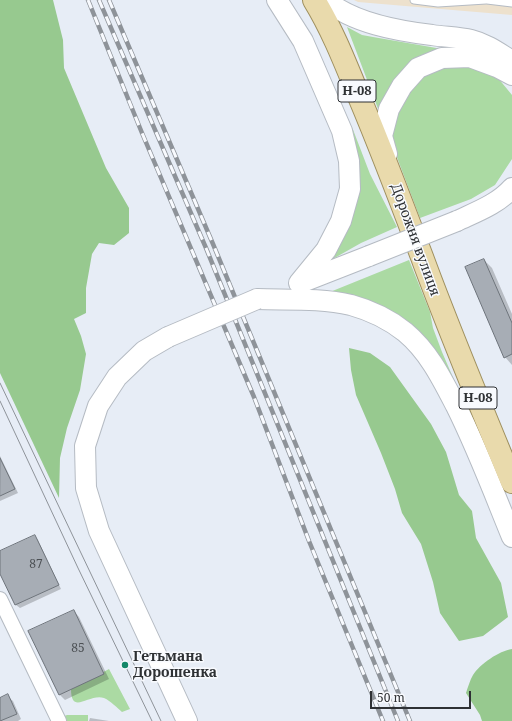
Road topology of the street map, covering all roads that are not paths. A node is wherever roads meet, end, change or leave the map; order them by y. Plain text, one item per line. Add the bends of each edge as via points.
1 (277, 0) edge
2 (314, 0) edge
3 (326, 0) edge
4 (414, 0) edge
5 (486, 0) edge
6 (512, 3) edge
7 (512, 61) edge
8 (512, 75) edge
9 (395, 183) junction
10 (512, 188) edge
11 (299, 283) junction
12 (257, 299) junction
13 (512, 482) edge
14 (512, 537) edge
15 (0, 599) edge
16 (55, 720) edge
17 (187, 721) edge

1 - 11 main road via 303,41 342,131 349,161 350,189 341,221 326,250
2 - 9 main road, Дорожня вулиця / Н-08 via 347,67
3 - 7 main road via 352,16 379,25 471,40 488,46
4 - 5 lane via 438,3
5 - 6 lane
8 - 9 main road via 470,57 442,58 418,68 402,86 389,109 382,136
9 - 13 main road, Дорожня вулиця / Н-08 via 443,315
10 - 11 main road, bridge via 505,196 457,221
11 - 12 main road
12 - 14 main road via 334,302 353,306 381,317 404,331 431,360 442,379 467,430
12 - 17 main road, bridge via 168,336 144,351 117,377 98,406 85,446 86,488 99,531
15 - 16 street

